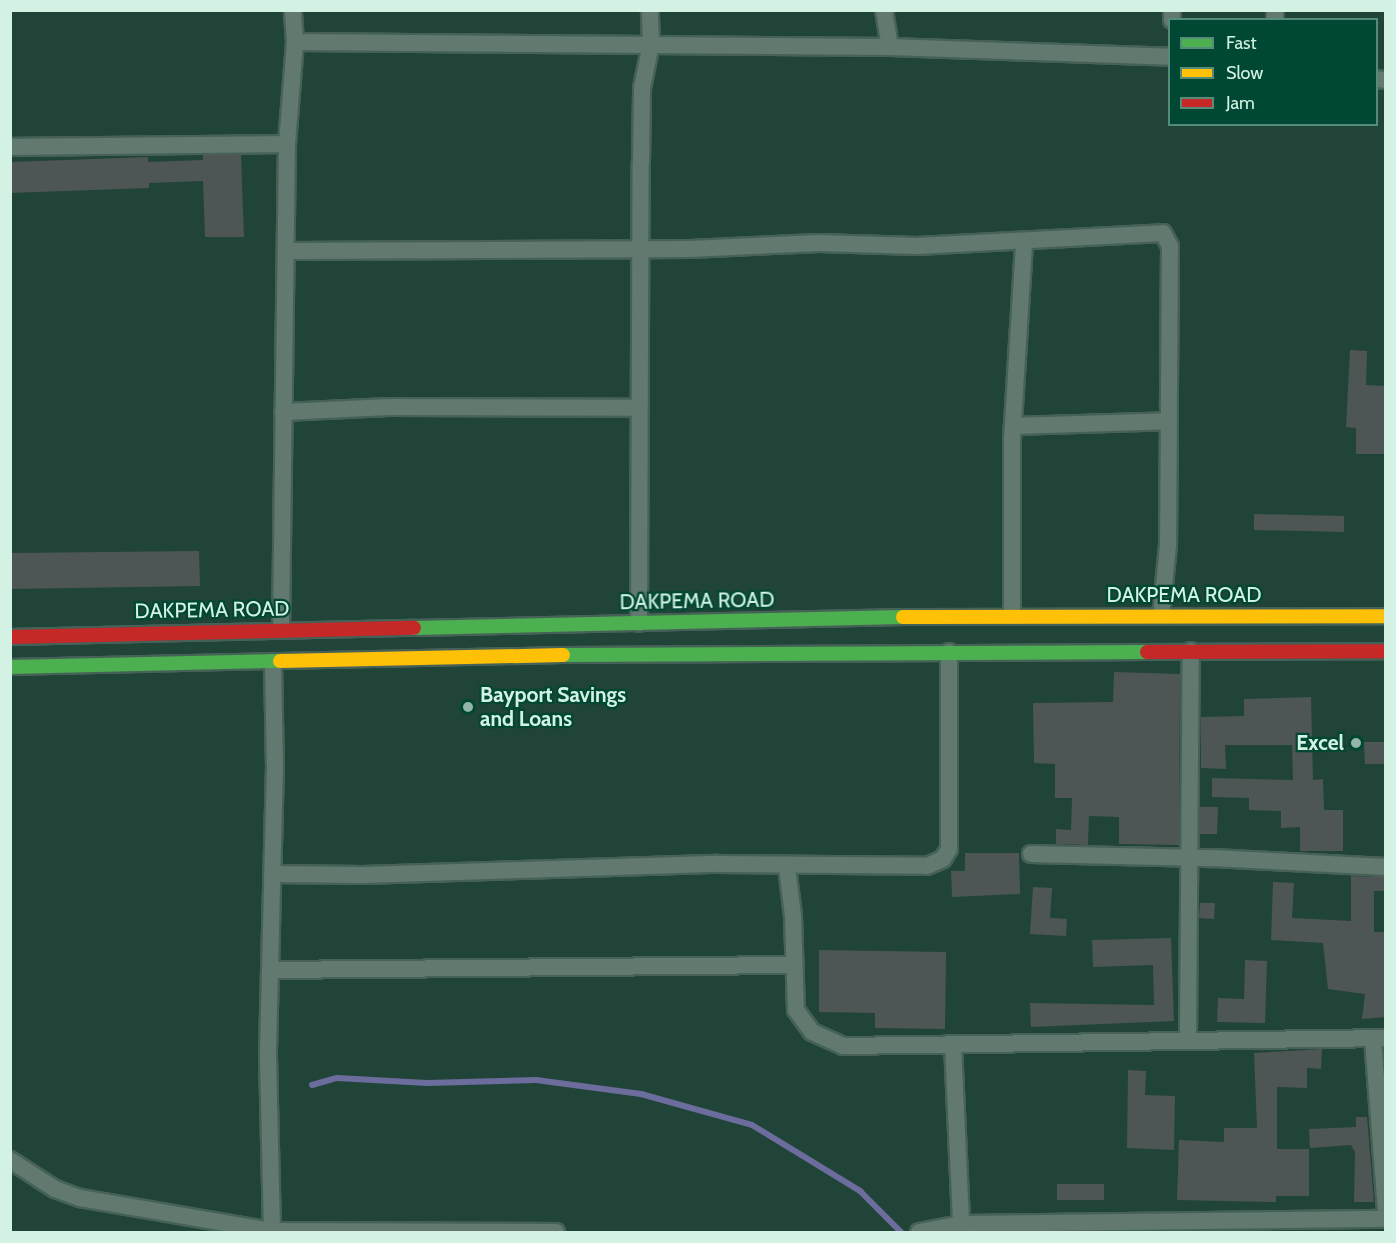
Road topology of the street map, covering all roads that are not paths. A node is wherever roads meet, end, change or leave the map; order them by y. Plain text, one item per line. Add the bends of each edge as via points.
1 (293, 10) edge
2 (650, 10) edge
3 (884, 10) edge
4 (295, 42) junction
5 (651, 44) junction
6 (890, 47) junction
7 (1168, 57) edge
8 (287, 144) junction
9 (10, 147) edge
10 (1024, 242) junction
11 (640, 248) junction
12 (288, 251) junction
13 (639, 408) junction
14 (283, 412) junction
15 (1168, 421) junction
16 (1013, 426) junction
17 (1012, 615) junction
18 (1161, 616) junction
19 (1386, 616) edge
20 (639, 623) junction
21 (281, 630) junction
22 (10, 637) edge
23 (949, 651) junction
24 (1191, 651) junction
25 (1386, 651) edge
26 (273, 663) junction
27 (10, 667) edge
28 (1031, 854) dead end
29 (1188, 857) junction
30 (787, 867) junction
31 (1386, 867) edge
32 (272, 874) junction
33 (794, 965) junction
34 (270, 970) junction
35 (1379, 1038) edge
36 (1188, 1041) junction
37 (953, 1044) junction
38 (10, 1160) edge
39 (1386, 1209) edge
40 (1386, 1219) edge
41 (961, 1224) junction
42 (1345, 1227) edge
43 (272, 1232) edge
44 (925, 1232) edge
45 (556, 1233) edge

1 - 4 street
2 - 5 street
3 - 6 street
4 - 5 street
4 - 8 street
5 - 6 street
5 - 11 street via 642,88
6 - 7 street
8 - 9 street
8 - 12 street
10 - 11 street
10 - 15 street via 1146,233 1163,233 1167,237
10 - 16 street
11 - 12 street
11 - 13 street
12 - 14 street
13 - 14 street via 388,407
13 - 20 street
14 - 21 street
15 - 16 street
15 - 18 street via 1168,545
16 - 17 street
17 - 18 highway, DAKPEMA ROAD
17 - 20 highway, DAKPEMA ROAD
18 - 19 highway, DAKPEMA ROAD
20 - 21 highway, DAKPEMA ROAD
21 - 22 highway, DAKPEMA ROAD
23 - 24 highway
23 - 26 highway
23 - 30 street via 948,849 942,859 927,866
24 - 25 highway
24 - 29 street
26 - 27 highway
26 - 32 street
28 - 29 street
29 - 31 street
29 - 36 street
30 - 32 street via 718,864
30 - 33 street
32 - 34 street
33 - 34 street
33 - 37 street via 796,1010 803,1026 820,1037 843,1046
34 - 43 street
35 - 36 street
35 - 39 street
36 - 37 street
37 - 41 street
38 - 43 street via 54,1189 80,1198
40 - 42 street
41 - 42 street
41 - 44 street
43 - 45 street

